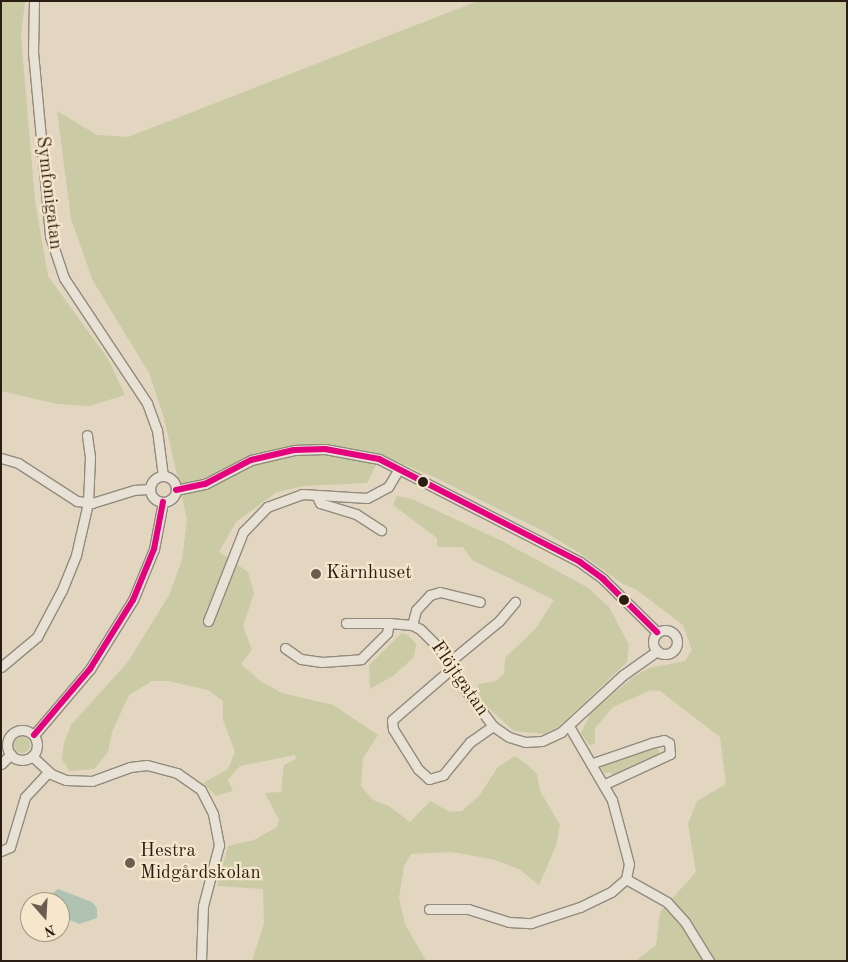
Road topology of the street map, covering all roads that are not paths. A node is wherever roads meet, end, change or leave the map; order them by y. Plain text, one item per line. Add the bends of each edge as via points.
1 (34, 1) edge
2 (87, 435) dead end
3 (1, 458) edge
4 (399, 469) junction
5 (163, 476) junction
6 (150, 489) junction
7 (176, 490) junction
8 (316, 495) junction
9 (163, 502) junction
10 (88, 503) junction
11 (381, 530) dead end
12 (480, 602) dead end
13 (515, 602) dead end
14 (208, 621) dead end
15 (388, 622) junction
16 (346, 623) dead end
17 (412, 625) junction
18 (657, 632) junction
19 (285, 648) dead end
20 (657, 651) junction
21 (450, 666) junction
22 (1, 667) edge
23 (493, 726) junction
24 (569, 726) junction
25 (34, 735) junction
26 (11, 754) junction
27 (32, 756) junction
28 (593, 763) junction
29 (1, 764) edge
30 (48, 772) junction
31 (605, 784) junction
32 (1, 851) edge
33 (626, 879) junction
34 (429, 909) dead end
35 (201, 961) edge
36 (709, 961) edge

1 - 5 street, Symfonigatan via 33,52 50,236 64,278 147,403 157,430
2 - 10 street via 90,456
3 - 10 street via 18,463 76,501
4 - 7 street via 351,452 303,449 257,458 198,486
4 - 8 street via 388,487 367,498
4 - 18 street via 580,562 603,579
5 - 6 street via 154,480
5 - 7 street via 173,481
6 - 9 street via 154,498
6 - 10 street
7 - 9 street via 172,498
8 - 11 street via 320,503 356,514
8 - 14 street via 283,499 253,520 236,546
9 - 25 street via 154,548 133,600 90,669
10 - 22 street via 76,555 49,617 36,637
12 - 17 street via 440,592 430,595 416,610
13 - 21 street
15 - 16 street, Flöjtgatan
15 - 17 street, Flöjtgatan
15 - 19 street via 387,633 361,659 322,662 301,659
17 - 21 street, Flöjtgatan via 431,638
18 - 20 street via 653,643
18 - 20 street via 669,630 677,642 669,653
20 - 24 street, Flöjtgatan via 622,674
21 - 23 street, Flöjtgatan
21 - 23 street via 392,720 393,729 418,769 429,779 442,775 470,742
23 - 24 street, Flöjtgatan via 509,737 533,742 549,738
24 - 28 street
25 - 26 street via 25,730 14,732 8,744
25 - 27 street via 37,746
26 - 27 street via 22,759
26 - 29 street
27 - 30 street
28 - 31 street
28 - 31 street via 651,743 664,740 669,743 670,754
30 - 32 street via 25,797 10,847
30 - 35 street via 81,782 147,765 177,773 201,790 213,814 219,845 204,906
31 - 33 street via 629,864
33 - 34 street via 611,892 580,907 531,924 509,922 468,909
33 - 36 street via 667,902 685,922

